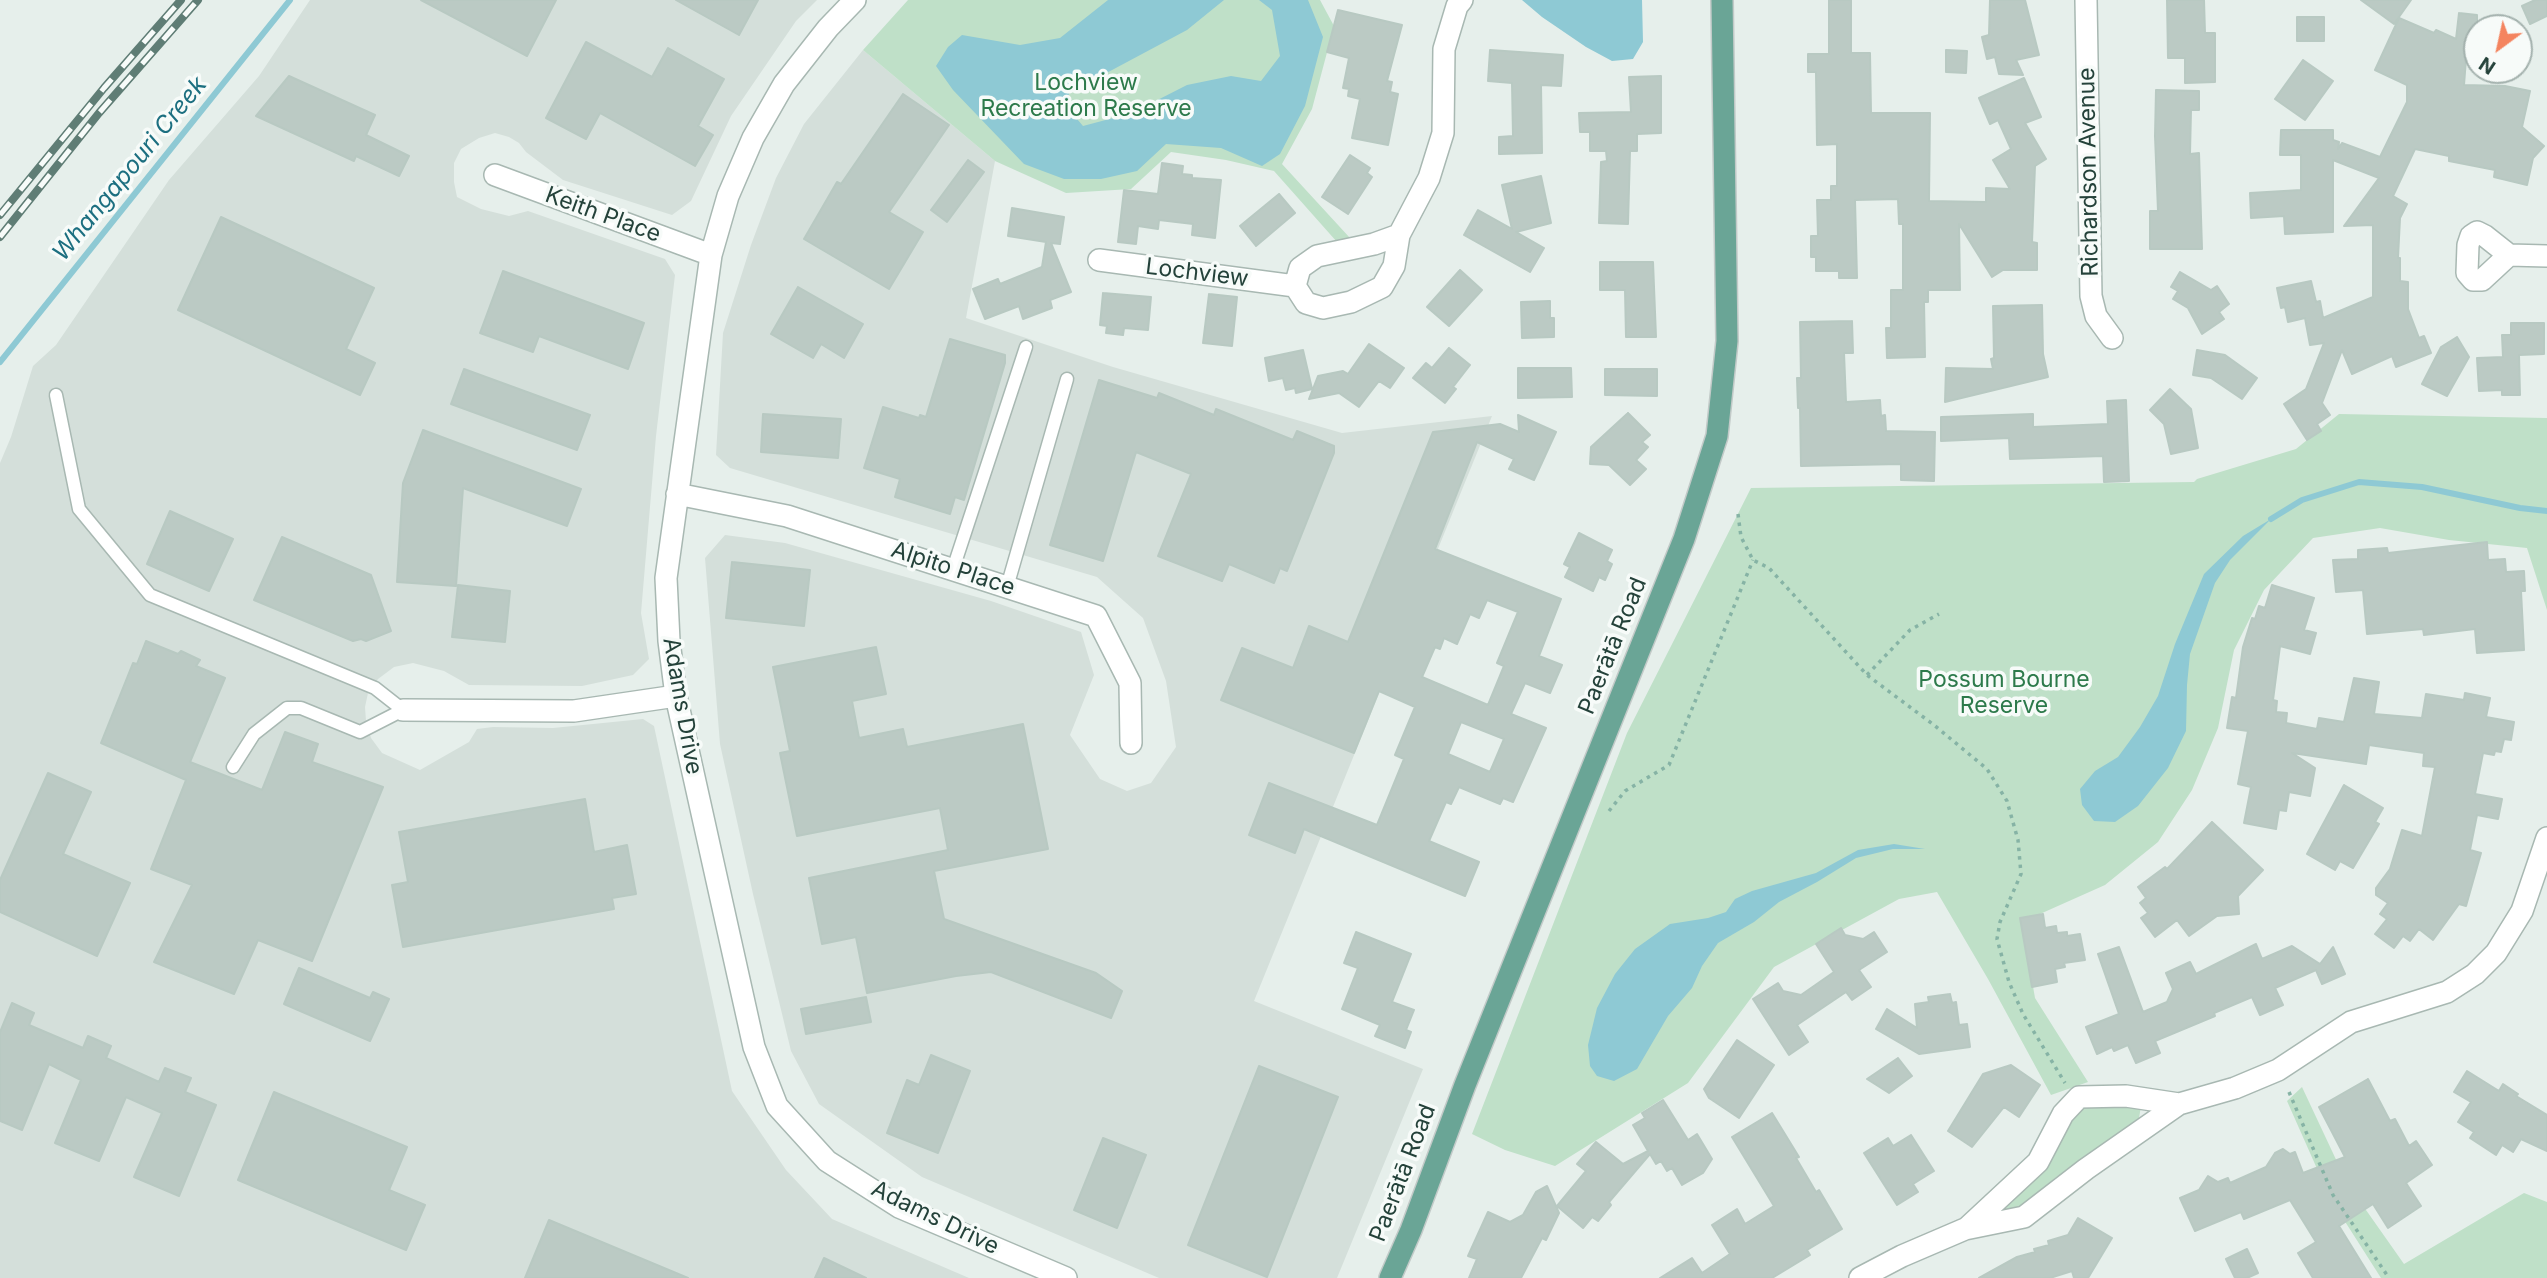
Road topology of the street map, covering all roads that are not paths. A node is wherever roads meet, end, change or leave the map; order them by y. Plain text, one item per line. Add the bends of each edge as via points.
1 (855, 0) edge
2 (1462, 0) edge
3 (1722, 0) edge
4 (2086, 0) edge
5 (495, 175) dead end
6 (1399, 235) junction
7 (711, 255) junction
8 (2509, 255) dead end
9 (2547, 256) edge
10 (1099, 260) dead end
11 (1295, 286) junction
12 (2112, 338) dead end
13 (1026, 347) dead end
14 (1067, 379) dead end
15 (56, 395) dead end
16 (677, 494) junction
17 (953, 569) junction
18 (1007, 587) junction
19 (676, 695) junction
20 (403, 710) junction
21 (1131, 743) dead end
22 (233, 767) dead end
23 (2547, 838) edge
24 (2179, 1104) junction
25 (1965, 1229) junction
26 (1066, 1278) edge
27 (1390, 1278) edge
28 (1860, 1278) edge

1 - 7 street, Adams Drive via 784,84 753,138 728,197
2 - 6 street via 1444,49 1443,133 1429,178
3 - 27 main road, Paerātā Road via 1727,330 1717,436 1685,539
4 - 12 street, Richardson Avenue via 2091,296 2096,316
5 - 7 street, Keith Place
6 - 11 street via 1317,256 1300,268
6 - 11 street via 1394,266 1382,287 1351,302 1323,308 1306,303
7 - 16 street, Adams Drive
8 - 9 street
10 - 11 street, Lochview
13 - 17 lane
14 - 18 lane
15 - 20 lane via 79,509 150,594 375,688
16 - 17 street, Alpito Place via 787,516
16 - 19 street, Adams Drive via 666,578
17 - 18 street, Alpito Place
18 - 21 street, Alpito Place via 1096,616 1130,683
19 - 20 street via 574,711
19 - 26 street, Adams Drive via 754,1048 777,1106 827,1161 899,1207
20 - 22 lane via 360,732 301,708 287,708 254,734
23 - 24 street via 2522,911 2496,953 2475,974 2447,992 2351,1022 2277,1070
24 - 25 street via 2024,1217
24 - 25 street via 2126,1096 2079,1097 2063,1114 2038,1162
25 - 28 street

